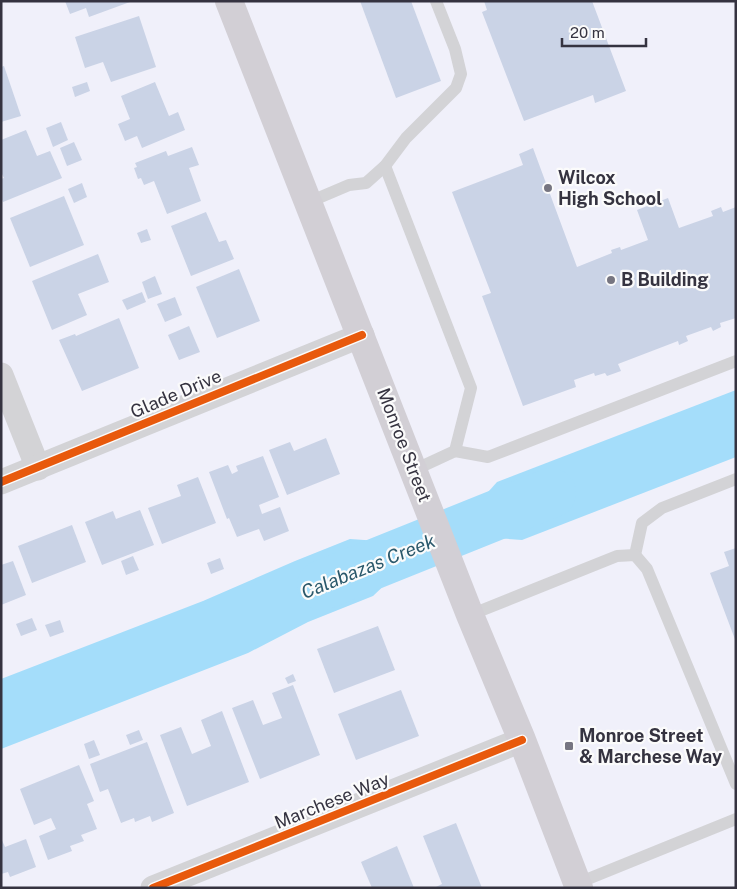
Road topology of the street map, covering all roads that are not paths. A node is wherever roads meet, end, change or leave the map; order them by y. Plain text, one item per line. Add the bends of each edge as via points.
1 (229, 1) edge
2 (436, 1) edge
3 (385, 166) junction
4 (309, 202) junction
5 (362, 335) junction
6 (736, 361) edge
7 (1, 375) edge
8 (455, 451) junction
9 (38, 468) junction
10 (414, 470) junction
11 (736, 479) edge
12 (1, 482) edge
13 (635, 555) junction
14 (470, 615) junction
15 (522, 740) junction
16 (736, 784) edge
17 (736, 819) edge
18 (578, 886) edge
19 (158, 887) edge

1 - 4 main road, Monroe Street
2 - 3 lane via 461,74 456,88 406,138
3 - 4 lane via 366,183 349,185
3 - 8 lane via 471,388
4 - 5 main road, Monroe Street
5 - 9 street, Glade Drive
5 - 10 main road, Monroe Street
6 - 8 lane via 488,457
7 - 9 street
8 - 10 lane
9 - 12 street, Glade Drive
10 - 14 main road, Monroe Street
11 - 13 lane via 662,508 642,524
13 - 14 lane via 618,556
13 - 16 lane via 647,569
14 - 15 main road, Monroe Street
15 - 18 main road, Monroe Street
15 - 19 street, Marchese Way
17 - 18 lane

